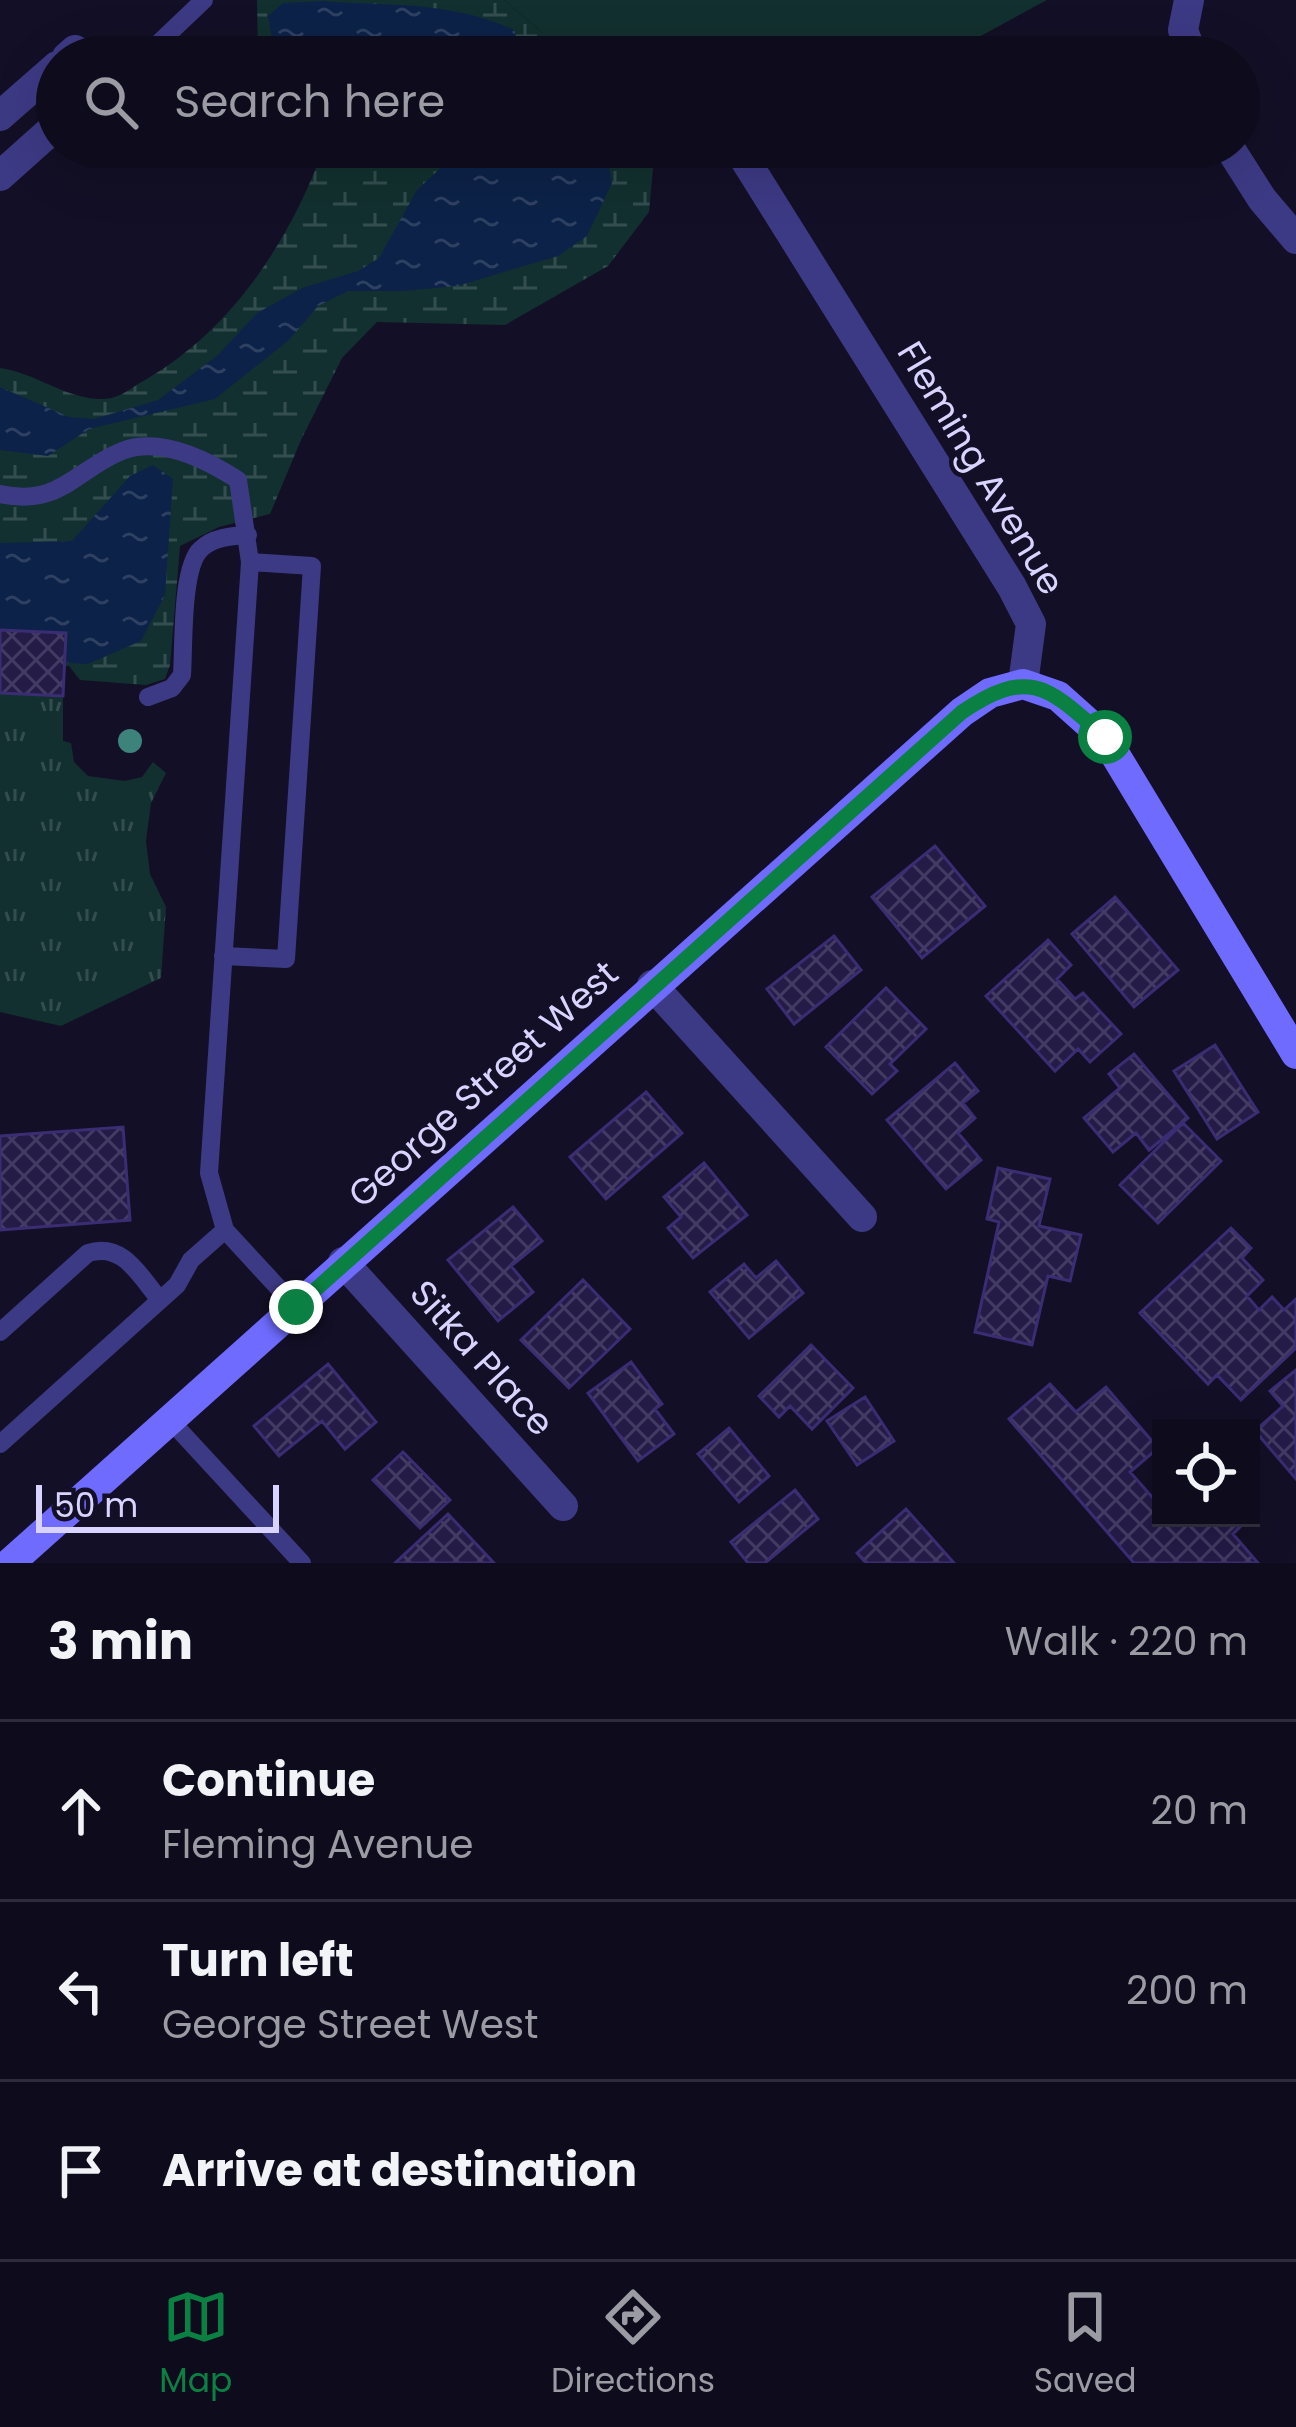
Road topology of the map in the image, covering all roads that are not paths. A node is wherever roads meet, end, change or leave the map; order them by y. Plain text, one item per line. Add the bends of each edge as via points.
1 (204, 0) edge
2 (1189, 0) edge
3 (166, 36) edge
4 (1185, 36) edge
5 (36, 84) edge
6 (0, 116) edge
7 (36, 144) edge
8 (750, 168) edge
9 (1242, 168) edge
10 (0, 176) edge
11 (1296, 239) edge
12 (0, 494) edge
13 (248, 535) junction
14 (250, 562) junction
15 (1023, 684) junction
16 (148, 697) dead end
17 (223, 956) junction
18 (652, 985) junction
19 (1296, 1054) edge
20 (862, 1217) dead end
21 (225, 1230) junction
22 (343, 1262) junction
23 (160, 1300) junction
24 (296, 1307) junction
25 (0, 1332) edge
26 (169, 1419) junction
27 (0, 1444) edge
28 (563, 1506) dead end
29 (10, 1563) edge
30 (302, 1563) edge

1 - 3 lane
2 - 4 street
5 - 6 street
7 - 10 street
8 - 15 street, Fleming Avenue via 1012,587 1031,623
9 - 11 street
12 - 13 lane via 57,492 124,450 153,448 202,457 238,480
13 - 14 lane
13 - 16 lane via 199,550 189,573 182,675
14 - 17 lane
14 - 17 lane via 312,566 286,959
15 - 18 street, George Street West via 962,712
15 - 19 street via 1058,696 1105,737
17 - 21 lane via 209,1173
18 - 20 street
18 - 22 street, George Street West
21 - 23 lane
21 - 24 lane
22 - 24 street, George Street West
22 - 28 street, Sitka Place
23 - 25 lane via 120,1253 105,1248 88,1253
23 - 27 lane
24 - 26 street, George Street West
26 - 29 street, George Street West
26 - 30 lane

